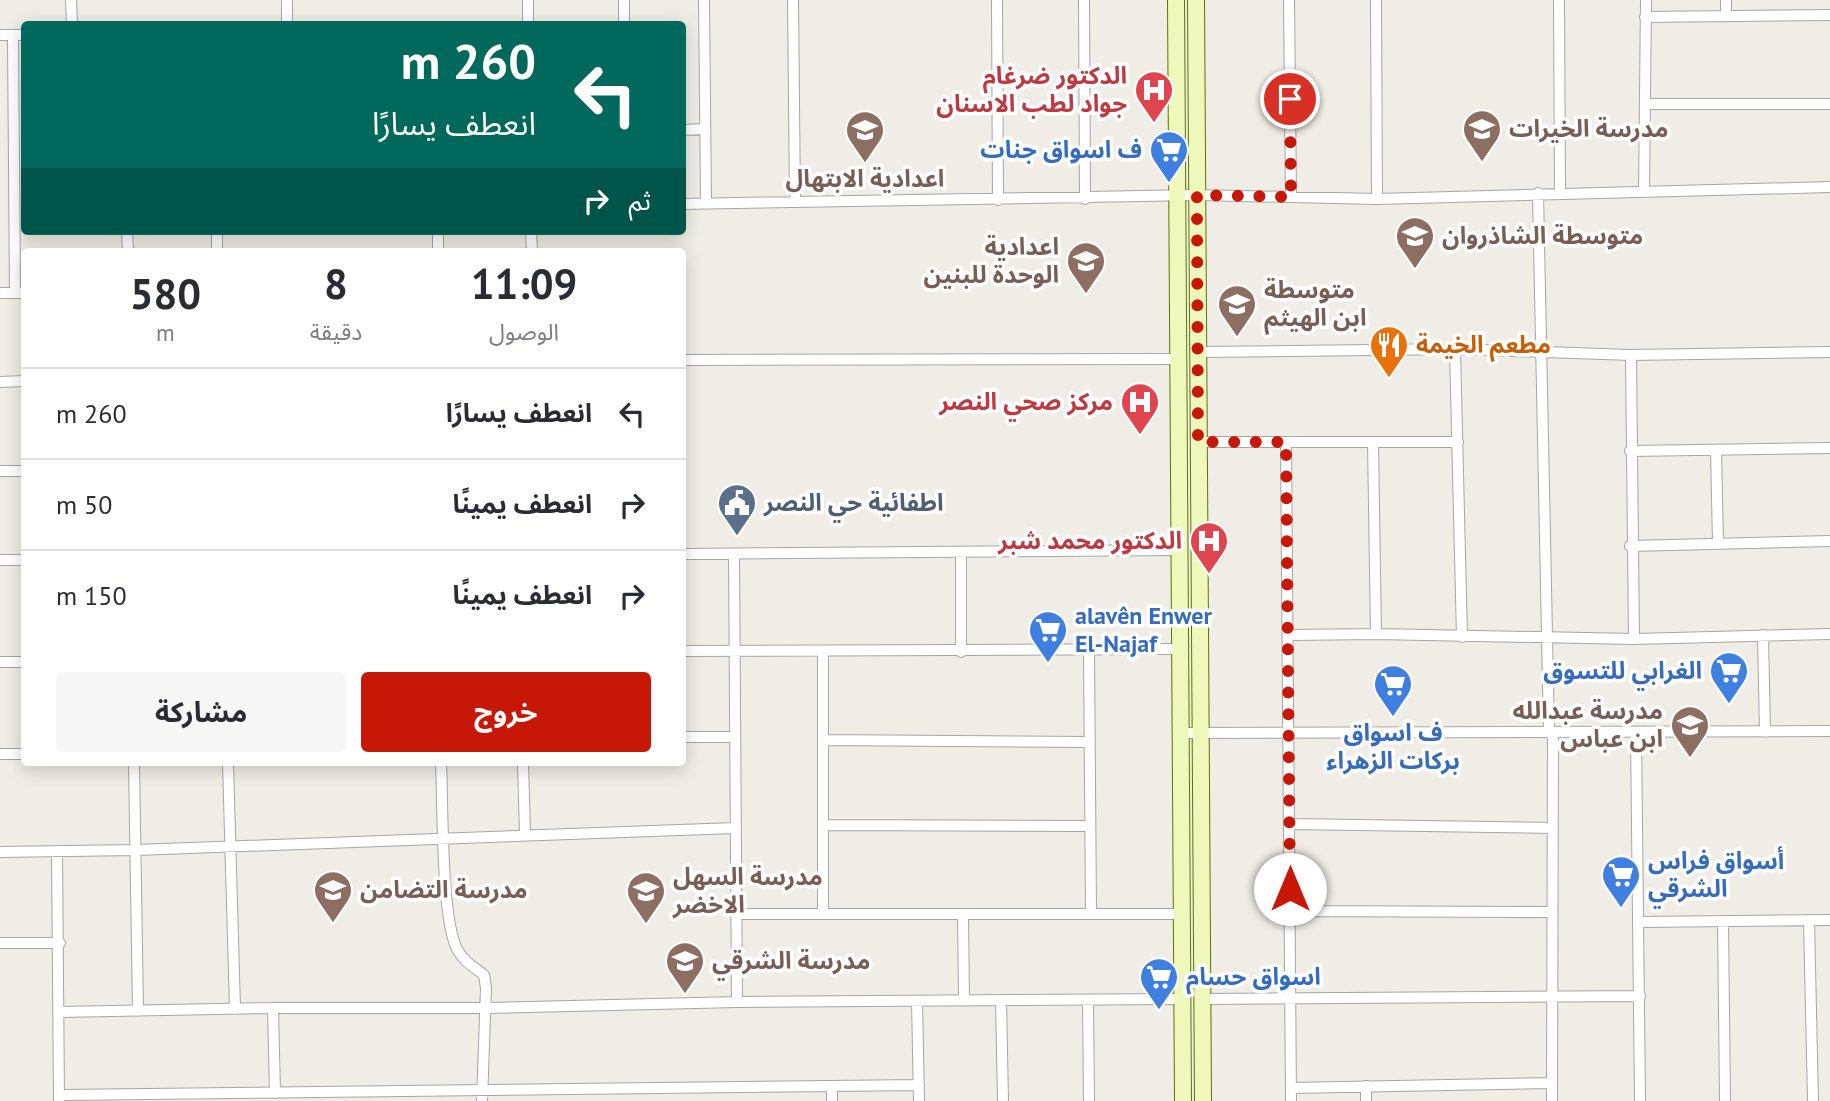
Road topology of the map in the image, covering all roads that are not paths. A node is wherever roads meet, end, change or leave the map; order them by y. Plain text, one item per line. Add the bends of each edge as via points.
1 (71, 0) edge
2 (287, 0) edge
3 (528, 0) edge
4 (624, 0) edge
5 (704, 0) edge
6 (793, 0) edge
7 (997, 0) edge
8 (1084, 0) edge
9 (1176, 0) edge
10 (1196, 0) edge
11 (1289, 0) edge
12 (1376, 0) edge
13 (1559, 0) edge
14 (1646, 0) edge
15 (1726, 0) edge
16 (1830, 15) edge
17 (1726, 16) junction
18 (1645, 17) junction
19 (72, 21) edge
20 (287, 21) edge
21 (528, 21) edge
22 (624, 21) edge
23 (0, 35) edge
24 (19, 35) edge
25 (1645, 104) junction
26 (1830, 104) edge
27 (705, 129) junction
28 (686, 130) edge
29 (1177, 170) junction
30 (1197, 170) junction
31 (1830, 187) edge
32 (1644, 191) junction
33 (1538, 193) junction
34 (1560, 193) junction
35 (1197, 195) junction
36 (1177, 197) junction
37 (1291, 197) junction
38 (1085, 199) junction
39 (1377, 199) junction
40 (998, 200) junction
41 (795, 202) junction
42 (706, 203) junction
43 (686, 204) edge
44 (1177, 225) junction
45 (1197, 225) junction
46 (0, 293) edge
47 (20, 293) edge
48 (1455, 349) junction
49 (1198, 352) junction
50 (1830, 352) edge
51 (1542, 353) junction
52 (1631, 355) junction
53 (1178, 359) junction
54 (686, 360) edge
55 (21, 381) edge
56 (0, 382) edge
57 (1198, 442) junction
58 (1286, 442) junction
59 (1373, 442) junction
60 (1458, 442) junction
61 (1830, 448) edge
62 (1716, 450) junction
63 (1630, 451) junction
64 (0, 471) edge
65 (21, 471) edge
66 (1830, 541) edge
67 (1718, 542) junction
68 (1630, 546) junction
69 (1179, 550) junction
70 (961, 552) junction
71 (686, 554) edge
72 (734, 554) junction
73 (0, 560) edge
74 (21, 560) edge
75 (1376, 634) junction
76 (1830, 634) edge
77 (1288, 635) junction
78 (1763, 635) junction
79 (1462, 637) junction
80 (1548, 638) junction
81 (1633, 639) junction
82 (1179, 649) junction
83 (734, 650) junction
84 (686, 651) edge
85 (823, 651) junction
86 (1089, 651) junction
87 (961, 652) junction
88 (0, 662) edge
89 (21, 662) edge
90 (1199, 702) junction
91 (1180, 705) junction
92 (1830, 731) edge
93 (1290, 732) junction
94 (1765, 732) junction
95 (1180, 733) junction
96 (1199, 733) junction
97 (1551, 733) junction
98 (1636, 733) junction
99 (686, 737) edge
100 (735, 737) junction
101 (823, 740) junction
102 (1089, 741) junction
103 (1180, 751) junction
104 (0, 754) edge
105 (21, 754) edge
106 (1200, 754) junction
107 (134, 766) edge
108 (228, 766) edge
109 (441, 766) edge
110 (523, 766) edge
111 (1290, 824) junction
112 (823, 825) junction
113 (1090, 826) junction
114 (735, 828) junction
115 (1553, 828) junction
116 (525, 835) junction
117 (445, 838) junction
118 (231, 846) junction
119 (136, 850) junction
120 (57, 851) junction
121 (0, 852) edge
122 (1290, 911) junction
123 (1551, 912) junction
124 (1091, 913) junction
125 (736, 914) junction
126 (823, 914) junction
127 (963, 914) junction
128 (1181, 914) junction
129 (1809, 920) junction
130 (1830, 920) edge
131 (1723, 921) junction
132 (1639, 922) junction
133 (0, 943) edge
134 (60, 943) junction
135 (1552, 996) junction
136 (1640, 996) junction
137 (1290, 998) junction
138 (1182, 999) junction
139 (1202, 999) junction
140 (964, 1000) junction
141 (1001, 1000) junction
142 (1088, 1000) junction
143 (917, 1001) junction
144 (737, 1002) junction
145 (273, 1008) junction
146 (235, 1009) junction
147 (487, 1009) junction
148 (138, 1010) junction
149 (60, 1012) junction
150 (1552, 1083) junction
151 (919, 1085) junction
152 (832, 1086) junction
153 (1366, 1086) junction
154 (1291, 1088) junction
155 (275, 1093) junction
156 (398, 1096) edge
157 (482, 1096) edge
158 (574, 1096) edge
159 (59, 1098) edge
160 (144, 1098) edge
161 (832, 1101) edge
162 (919, 1101) edge
163 (1003, 1101) edge
164 (1089, 1101) edge
165 (1183, 1101) edge
166 (1203, 1101) edge
167 (1291, 1101) edge
168 (1366, 1101) edge
169 (1552, 1101) edge
170 (1640, 1101) edge
171 (1726, 1101) edge
172 (1813, 1101) edge

1 - 19 street
2 - 20 street
3 - 21 street
4 - 22 street
5 - 27 street
6 - 41 street
7 - 40 street
8 - 38 street
9 - 29 street
10 - 30 street
11 - 37 street
12 - 39 street
13 - 34 street
14 - 18 street
15 - 17 street
16 - 17 street
17 - 18 street
18 - 25 street
23 - 24 street
24 - 47 street
25 - 26 street
25 - 32 street
27 - 28 street
27 - 42 street
29 - 30 street via 1187,175
29 - 36 street
30 - 35 street
31 - 32 street
32 - 34 street
33 - 34 street
33 - 39 street
33 - 51 street
35 - 36 street
35 - 37 street
35 - 45 street
36 - 38 street
36 - 44 street
37 - 39 street
38 - 40 street
40 - 41 street
41 - 42 street
42 - 43 street
44 - 45 street via 1188,220
44 - 53 street
45 - 49 street
46 - 47 street
48 - 49 street
48 - 51 street
48 - 60 street
49 - 57 street
50 - 52 street
51 - 52 street
51 - 80 street
52 - 63 street
53 - 54 street
53 - 69 street
55 - 56 street
57 - 58 street
57 - 90 street
58 - 59 street
58 - 77 street
59 - 60 street
59 - 75 street
60 - 79 street
61 - 62 street
62 - 63 street
62 - 67 street
63 - 68 street
64 - 65 street
66 - 67 street
67 - 68 street
68 - 81 street
69 - 70 street
69 - 82 street
70 - 72 street
70 - 87 street
71 - 72 street
72 - 83 street
73 - 74 street
75 - 77 street
75 - 79 street
76 - 78 street
77 - 93 street
78 - 81 street
78 - 94 street
79 - 80 street
80 - 81 street
80 - 97 street
82 - 86 street
82 - 91 street
83 - 84 street
83 - 85 street
83 - 100 street
85 - 87 street
85 - 101 street
86 - 87 street
86 - 102 street
88 - 89 street
90 - 91 street via 1190,709
90 - 96 street
91 - 95 street
92 - 94 street
93 - 96 street
93 - 97 street
93 - 111 street
94 - 98 street
95 - 96 street
95 - 103 street
96 - 106 street
97 - 98 street
97 - 115 street
98 - 132 street
99 - 100 street
100 - 114 street
101 - 102 street
101 - 112 street
102 - 113 street
103 - 106 street via 1190,747
103 - 128 street
104 - 105 street
106 - 139 street
107 - 119 street
108 - 118 street
109 - 117 street
110 - 116 street
111 - 115 street
111 - 122 street
112 - 113 street
112 - 126 street
113 - 124 street
114 - 116 street
114 - 125 street
115 - 123 street
116 - 117 street
117 - 118 street
117 - 147 street via 455,944 484,975
118 - 119 street
118 - 146 street
119 - 120 street
119 - 148 street
120 - 121 street
120 - 134 street
122 - 123 street
122 - 137 street
123 - 135 street
124 - 127 street
124 - 128 street
125 - 126 street
125 - 144 street
126 - 127 street
127 - 140 street
128 - 138 street
129 - 130 street
129 - 131 street
129 - 172 street
131 - 132 street
131 - 171 street
132 - 136 street
133 - 134 street
134 - 149 street
135 - 136 street
135 - 137 street
135 - 150 street
136 - 170 street
137 - 139 street
137 - 154 street
138 - 142 street
138 - 165 street
139 - 166 street
140 - 141 street
140 - 143 street
141 - 142 street
141 - 163 street
142 - 164 street
143 - 144 street
143 - 151 street
144 - 147 street
145 - 146 street
145 - 147 street
145 - 155 street
146 - 148 street
147 - 157 street
148 - 149 street
149 - 159 street
150 - 153 street
150 - 169 street
151 - 152 street
151 - 162 street
152 - 158 street
152 - 161 street
153 - 154 street
153 - 168 street
154 - 167 street
155 - 156 street
155 - 160 street
156 - 157 street
157 - 158 street
159 - 160 street

